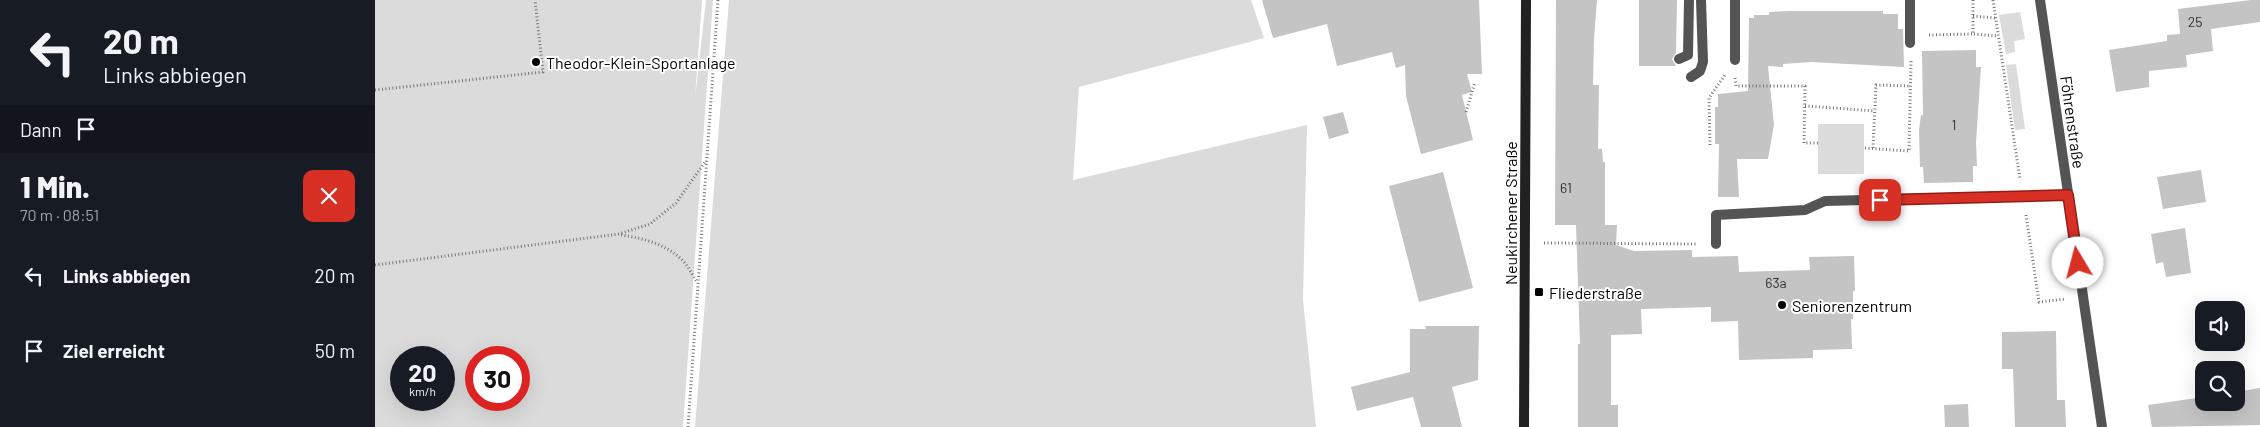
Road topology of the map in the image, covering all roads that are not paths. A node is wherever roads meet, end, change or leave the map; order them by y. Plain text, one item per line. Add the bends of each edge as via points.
1 (1526, 0) edge
2 (1689, 0) edge
3 (1701, 0) edge
4 (1735, 0) edge
5 (1910, 0) edge
6 (2040, 0) edge
7 (1910, 43) dead end
8 (1679, 59) dead end
9 (1735, 60) road end
10 (1691, 77) dead end
11 (2068, 195) junction
12 (1716, 244) road end
13 (1524, 427) edge
14 (2102, 427) edge

1 - 13 street, Neukirchener Straße
2 - 8 street via 1688,55
3 - 10 street via 1703,62 1700,71
4 - 9 street
5 - 7 street
6 - 11 street, Föhrenstraße
11 - 12 street via 1825,201 1805,210 1715,214
11 - 14 street, Föhrenstraße

